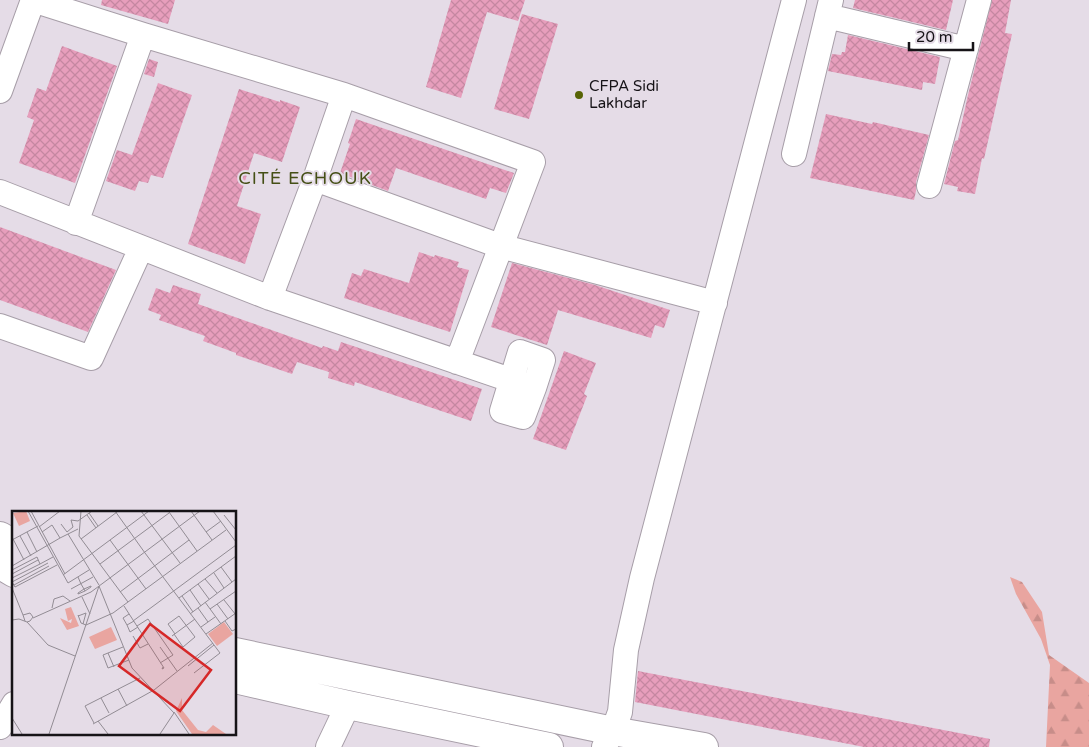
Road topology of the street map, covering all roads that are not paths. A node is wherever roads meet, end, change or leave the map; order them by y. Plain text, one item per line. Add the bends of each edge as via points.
1 (33, 0) edge
2 (794, 0) edge
3 (979, 0) edge
4 (829, 8) edge
5 (143, 36) junction
6 (966, 49) junction
7 (0, 91) edge
8 (344, 95) junction
9 (794, 154) dead end
10 (315, 180) junction
11 (929, 186) dead end
12 (0, 192) edge
13 (76, 223) junction
14 (500, 246) junction
15 (142, 248) junction
16 (270, 298) junction
17 (715, 303) junction
18 (0, 326) edge
19 (457, 362) junction
20 (511, 380) junction
21 (0, 536) edge
22 (12, 543) edge
23 (0, 565) edge
24 (12, 572) edge
25 (236, 652) edge
26 (236, 679) edge
27 (348, 705) junction
28 (12, 707) edge
29 (0, 727) edge
30 (608, 739) edge
31 (328, 747) edge
32 (549, 747) edge
33 (704, 747) edge

1 - 5 street
1 - 7 street
2 - 17 street
3 - 6 street
4 - 6 street
4 - 9 street
5 - 8 street
5 - 13 street
6 - 11 street
8 - 10 street
8 - 14 street via 532,162
10 - 14 street
10 - 16 street
12 - 13 street
13 - 15 street
14 - 17 street
14 - 19 street
15 - 16 street
15 - 18 street via 91,358
16 - 19 street
17 - 30 street via 633,612 620,712
19 - 20 street
20 - 20 street via 520,352 543,360 524,417 502,410
21 - 22 main road
23 - 24 main road
25 - 30 main road
26 - 27 main road
27 - 31 street
27 - 32 main road
28 - 29 street
30 - 33 main road

